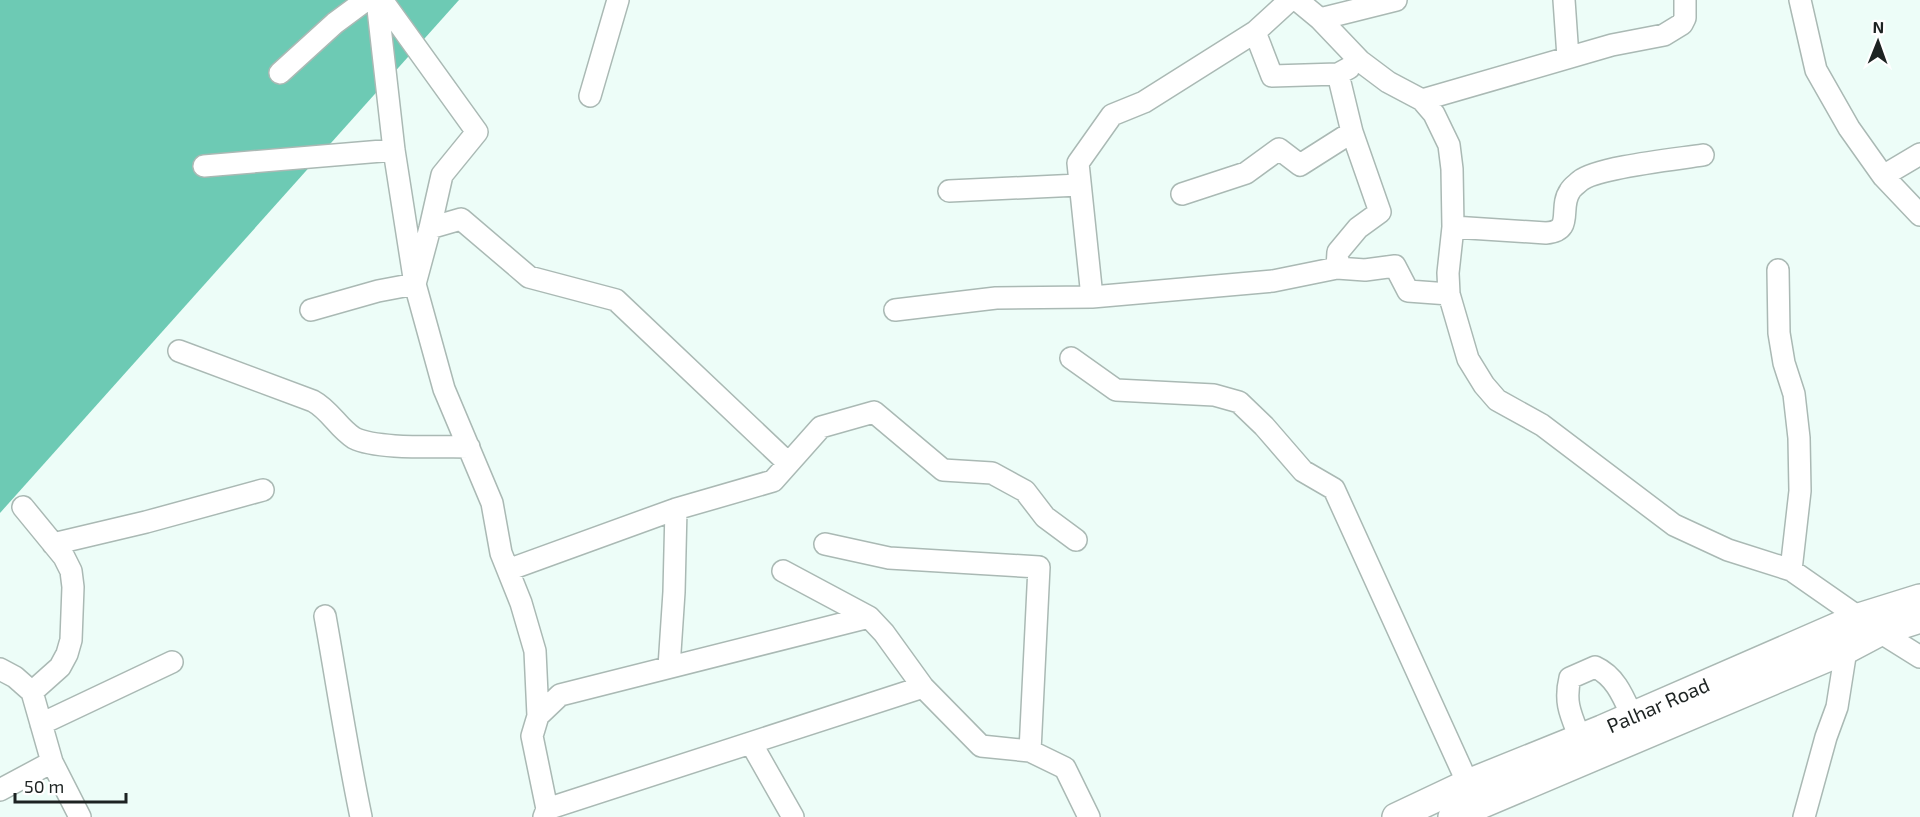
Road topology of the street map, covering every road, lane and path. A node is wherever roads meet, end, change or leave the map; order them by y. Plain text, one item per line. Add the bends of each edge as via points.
1 (366, 0) edge
2 (377, 0) edge
3 (382, 0) edge
4 (618, 0) edge
5 (1290, 0) edge
6 (1298, 0) edge
7 (1396, 0) edge
8 (1564, 0) edge
9 (1684, 0) edge
10 (1800, 0) edge
11 (1320, 19) junction
12 (1255, 32) junction
13 (1568, 57) junction
14 (1360, 61) junction
15 (280, 72) dead end
16 (1338, 74) junction
17 (590, 96) dead end
18 (1422, 100) junction
19 (1352, 132) junction
20 (394, 150) junction
21 (1703, 154) dead end
22 (1920, 154) edge
23 (204, 166) dead end
24 (1883, 176) junction
25 (1079, 185) junction
26 (949, 191) dead end
27 (1182, 194) dead end
28 (1920, 215) edge
29 (1452, 227) junction
30 (430, 228) junction
31 (1337, 268) junction
32 (1778, 270) dead end
33 (415, 284) junction
34 (1449, 294) junction
35 (1092, 297) junction
36 (311, 310) dead end
37 (895, 310) dead end
38 (179, 351) dead end
39 (1071, 358) dead end
40 (469, 447) junction
41 (788, 463) junction
42 (263, 490) dead end
43 (23, 507) dead end
44 (676, 509) junction
45 (1076, 540) dead end
46 (53, 544) junction
47 (825, 544) dead end
48 (508, 570) junction
49 (1791, 570) junction
50 (783, 571) dead end
51 (1920, 598) edge
52 (325, 616) dead end
53 (869, 617) junction
54 (1920, 619) edge
55 (1869, 625) junction
56 (1845, 650) junction
57 (1920, 657) edge
58 (172, 662) dead end
59 (669, 667) junction
60 (0, 669) edge
61 (923, 687) junction
62 (32, 692) junction
63 (538, 716) junction
64 (1632, 716) junction
65 (41, 724) junction
66 (1580, 738) junction
67 (751, 743) junction
68 (1030, 751) junction
69 (52, 762) junction
70 (0, 790) edge
71 (1475, 802) edge
72 (545, 813) edge
73 (80, 817) edge
74 (361, 817) edge
75 (793, 817) edge
76 (1089, 817) edge
77 (1396, 817) edge
78 (1452, 817) edge
79 (1804, 817) edge

1 - 15 street
2 - 20 street
3 - 30 street via 477,132 442,175
4 - 17 street
5 - 12 street
6 - 11 street
7 - 11 street
8 - 13 street
9 - 13 street via 1682,24 1664,35
10 - 24 street via 1816,70 1849,128
11 - 14 street
12 - 16 street via 1272,76
12 - 25 street via 1144,102 1112,114 1078,163
13 - 18 street
14 - 16 street
14 - 18 street
16 - 19 street
18 - 29 street via 1434,114 1449,145
19 - 27 street via 1300,165 1279,149 1246,173
19 - 31 street via 1380,212 1358,228 1338,252
20 - 23 street
20 - 33 street
21 - 29 street via 1601,171 1582,179 1569,191 1563,223 1555,233
22 - 24 street
24 - 28 street
25 - 26 street
25 - 35 street
29 - 34 street
30 - 33 street
30 - 41 street via 461,219 529,277 616,300
31 - 34 street via 1395,266 1408,291
31 - 35 street via 1273,281
32 - 49 street via 1779,333 1794,394 1799,438 1800,491
33 - 36 street
33 - 40 street via 444,389
34 - 49 street via 1468,360 1497,400 1542,425 1674,525 1728,549
35 - 37 street via 996,298
38 - 40 street via 324,406 354,437 377,445
39 - 71 street via 1116,390 1214,395 1239,402 1303,471 1334,489
40 - 48 street via 492,503
41 - 44 street via 773,481
41 - 45 street via 821,428 874,412 943,470 992,473 1025,491 1045,517
42 - 46 street
43 - 46 street
44 - 48 street
44 - 59 street
46 - 62 street via 71,571 71,640 60,667
47 - 68 street via 889,558 1039,567
48 - 63 street via 535,651
49 - 55 street
50 - 53 street
51 - 55 main road, Palhar Road
52 - 74 street
53 - 59 street
53 - 61 street
54 - 55 main road, Palhar Road
55 - 56 main road, Palhar Road
55 - 57 street
55 - 64 main road, Palhar Road
56 - 71 main road, Palhar Road
56 - 79 street via 1837,707
58 - 65 street
59 - 63 street via 560,694
60 - 62 street
61 - 67 street
61 - 68 street via 981,746
62 - 65 street
63 - 72 street via 532,736
64 - 66 main road, Palhar Road
64 - 66 street via 1611,676 1595,667 1570,678 1567,699
65 - 69 street
66 - 71 main road, Palhar Road
67 - 72 street
67 - 75 street
68 - 76 street via 1065,768
69 - 70 street
69 - 73 street
71 - 77 main road, Palhar Road
71 - 78 main road, Palhar Road

